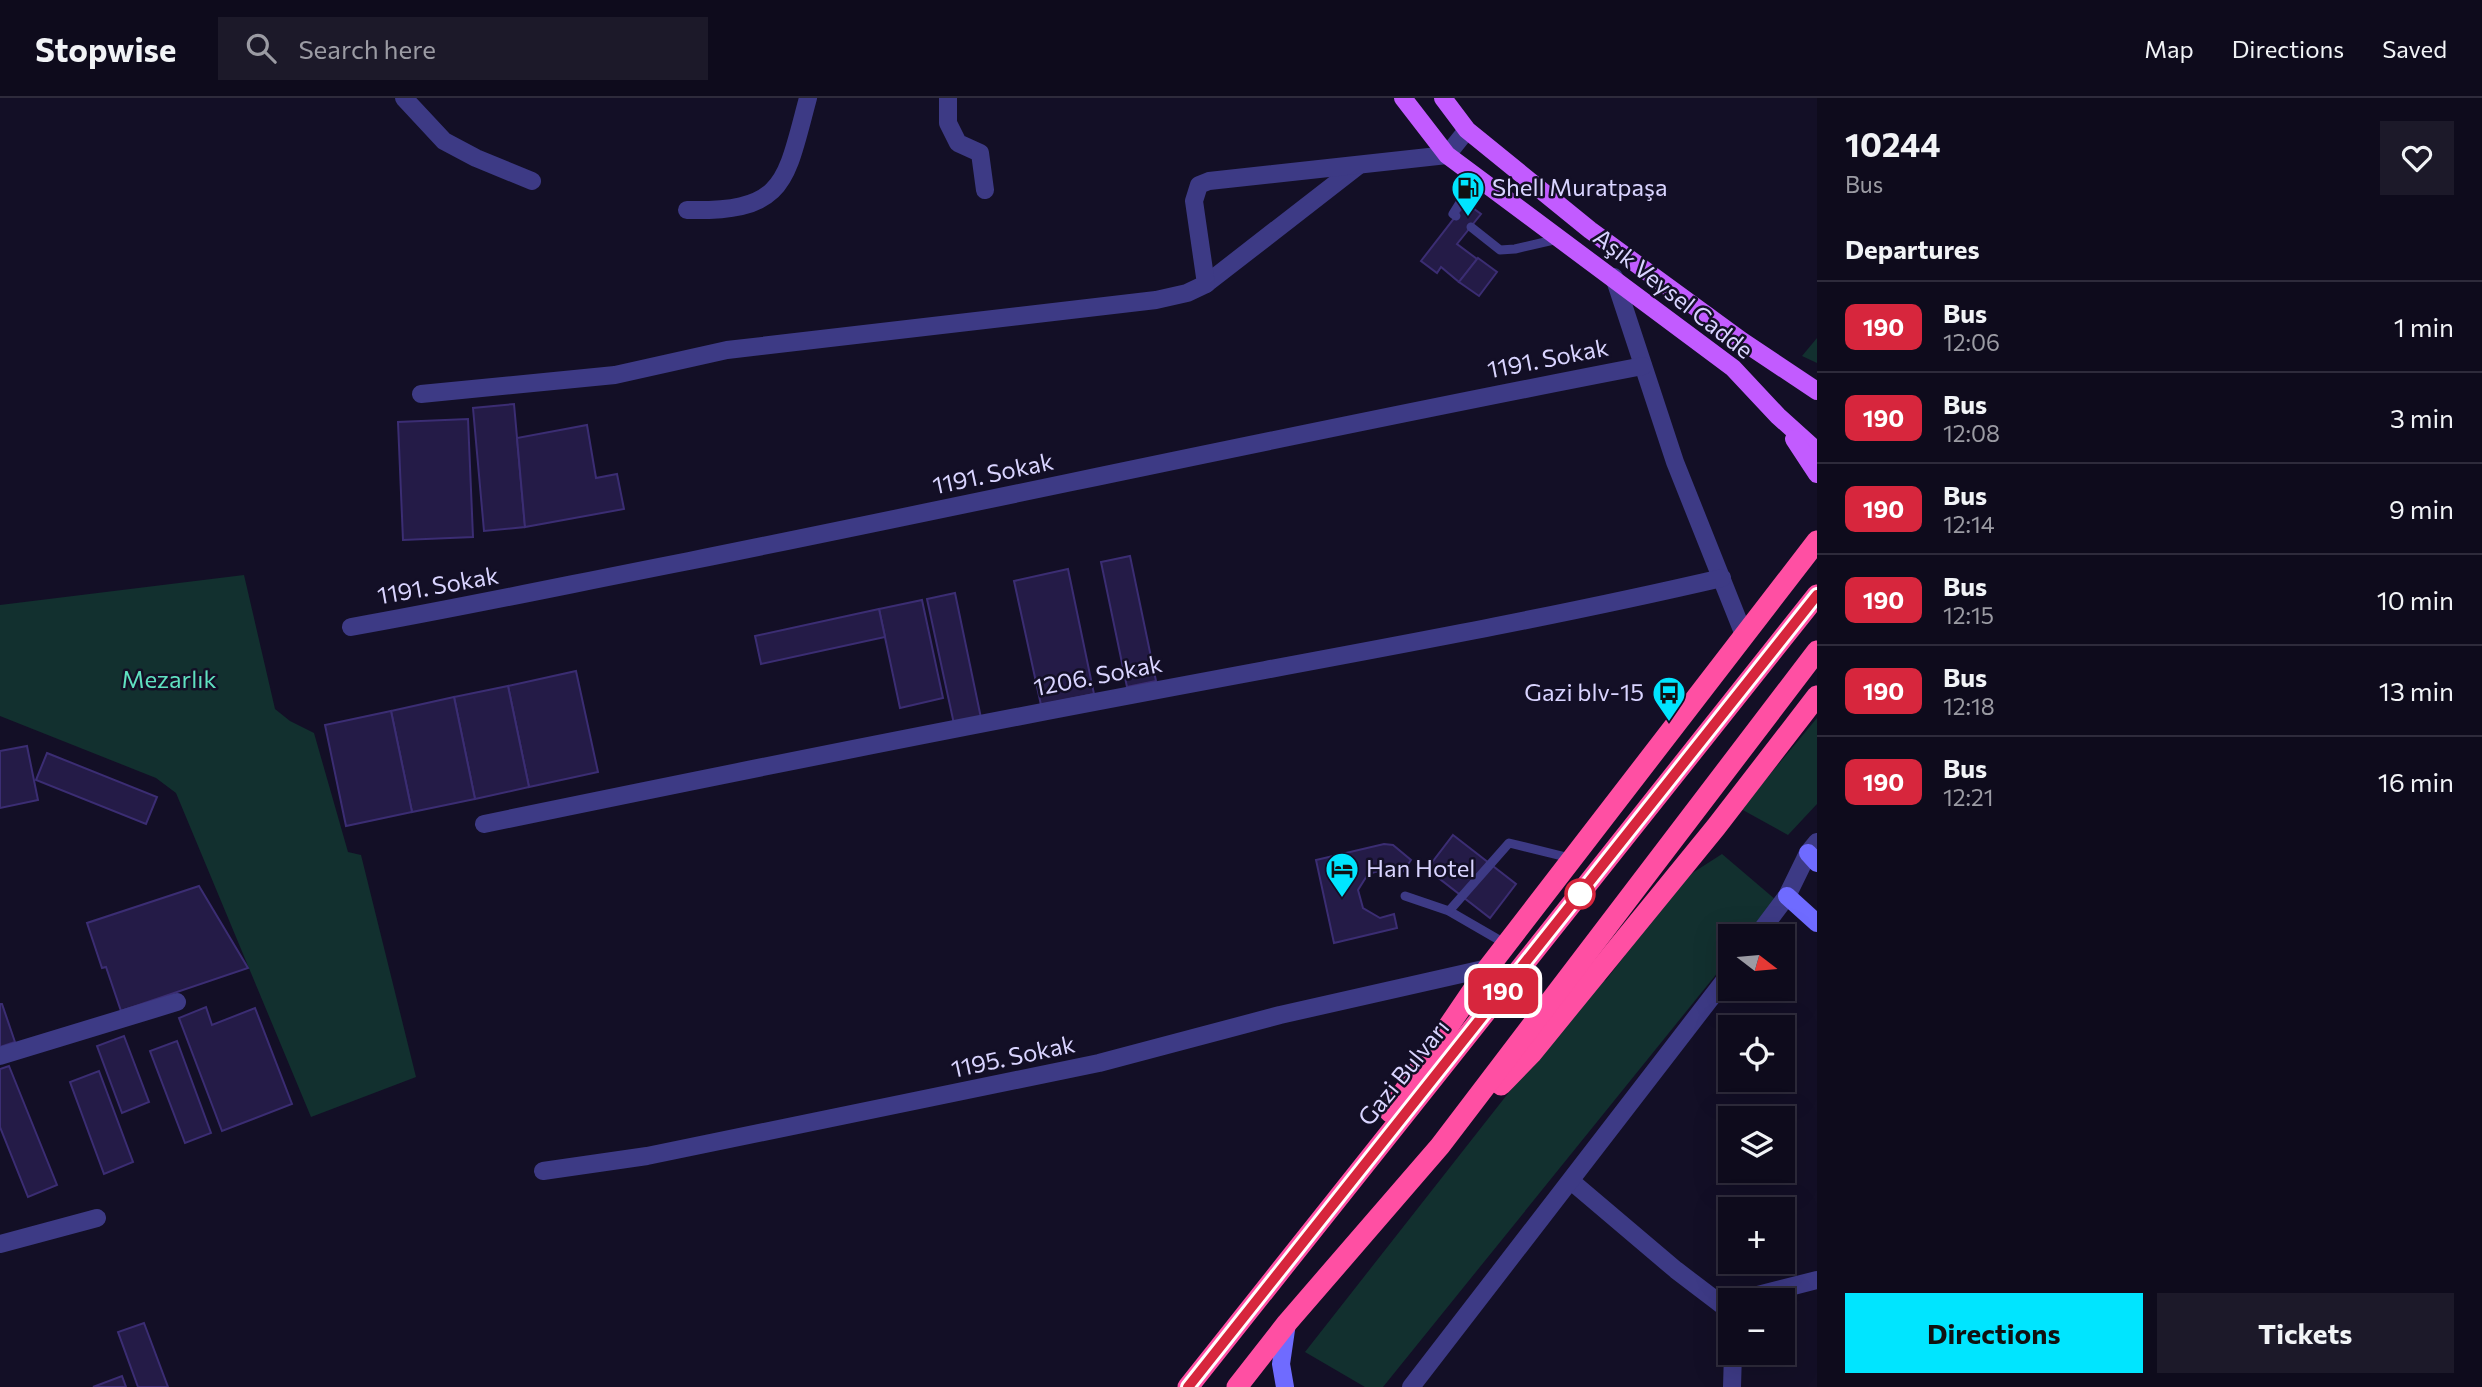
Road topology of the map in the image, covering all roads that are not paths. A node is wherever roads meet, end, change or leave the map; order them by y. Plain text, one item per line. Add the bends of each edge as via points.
1 (404, 98) edge
2 (808, 98) edge
3 (948, 98) edge
4 (1443, 98) edge
5 (1406, 99) edge
6 (1468, 130) junction
7 (1447, 155) junction
8 (1358, 166) junction
9 (1476, 177) junction
10 (532, 181) dead end
11 (985, 190) dead end
12 (687, 210) dead end
13 (1456, 216) dead end
14 (1471, 227) dead end
15 (1561, 239) junction
16 (1614, 277) junction
17 (1206, 284) junction
18 (1643, 366) junction
19 (1816, 390) edge
20 (421, 394) dead end
21 (1778, 416) junction
22 (1817, 451) edge
23 (1817, 474) edge
24 (1816, 545) edge
25 (1721, 578) junction
26 (1817, 595) edge
27 (351, 627) dead end
28 (1745, 635) junction
29 (1817, 651) edge
30 (1817, 696) edge
31 (484, 824) dead end
32 (1814, 853) edge
33 (1572, 859) junction
34 (1405, 896) dead end
35 (1787, 896) junction
36 (1449, 911) junction
37 (1817, 923) edge
38 (1766, 924) edge
39 (1507, 944) junction
40 (1488, 968) junction
41 (1718, 989) edge
42 (177, 1002) dead end
43 (0, 1056) edge
44 (1440, 1146) junction
45 (543, 1171) dead end
46 (1571, 1181) junction
47 (97, 1218) dead end
48 (0, 1244) edge
49 (1299, 1247) junction
50 (1817, 1280) edge
51 (1790, 1288) edge
52 (1718, 1298) edge
53 (1287, 1323) junction
54 (1733, 1365) edge
55 (1188, 1387) edge
56 (1237, 1387) edge
57 (1285, 1387) edge
58 (1411, 1387) edge
59 (1732, 1387) edge

1 - 10 street via 444,141
2 - 12 street via 789,164 776,188 739,208
3 - 11 street via 947,123 958,144 980,153
4 - 6 main road, Aşık Veysel Cadde
5 - 7 main road, Aşık Veysel Cadde
6 - 7 street
6 - 19 main road, Aşık Veysel Cadde via 1590,230
7 - 8 street
7 - 9 main road, Aşık Veysel Cadde
8 - 17 street
8 - 17 street via 1199,185 1194,201
9 - 13 lane via 1453,214
9 - 15 main road, Aşık Veysel Cadde
14 - 15 lane via 1500,250
15 - 16 main road, Aşık Veysel Cadde
16 - 18 street
16 - 21 main road, Aşık Veysel Cadde via 1733,368
17 - 20 street via 1156,300 727,350 615,375
18 - 25 street
18 - 27 street, 1191. Sokak
21 - 22 main road, Aşık Veysel Cadde
21 - 23 main road
24 - 28 highway
25 - 28 street
25 - 31 street, 1206. Sokak
26 - 49 highway, Gazi Bulvarı
28 - 33 highway
29 - 44 highway
30 - 44 highway via 1531,1054
32 - 35 street
33 - 36 lane via 1509,843
33 - 39 highway
34 - 36 lane
35 - 37 street
35 - 38 street
36 - 39 lane
39 - 40 highway
40 - 45 street, 1195. Sokak via 1280,1015 1086,1066 660,1154
40 - 49 highway
41 - 46 street
42 - 43 street
44 - 53 highway
46 - 52 street via 1676,1270
46 - 58 street
47 - 48 street
49 - 55 highway, Gazi Bulvarı
50 - 51 street
53 - 56 highway
53 - 57 street via 1281,1364
54 - 59 street

